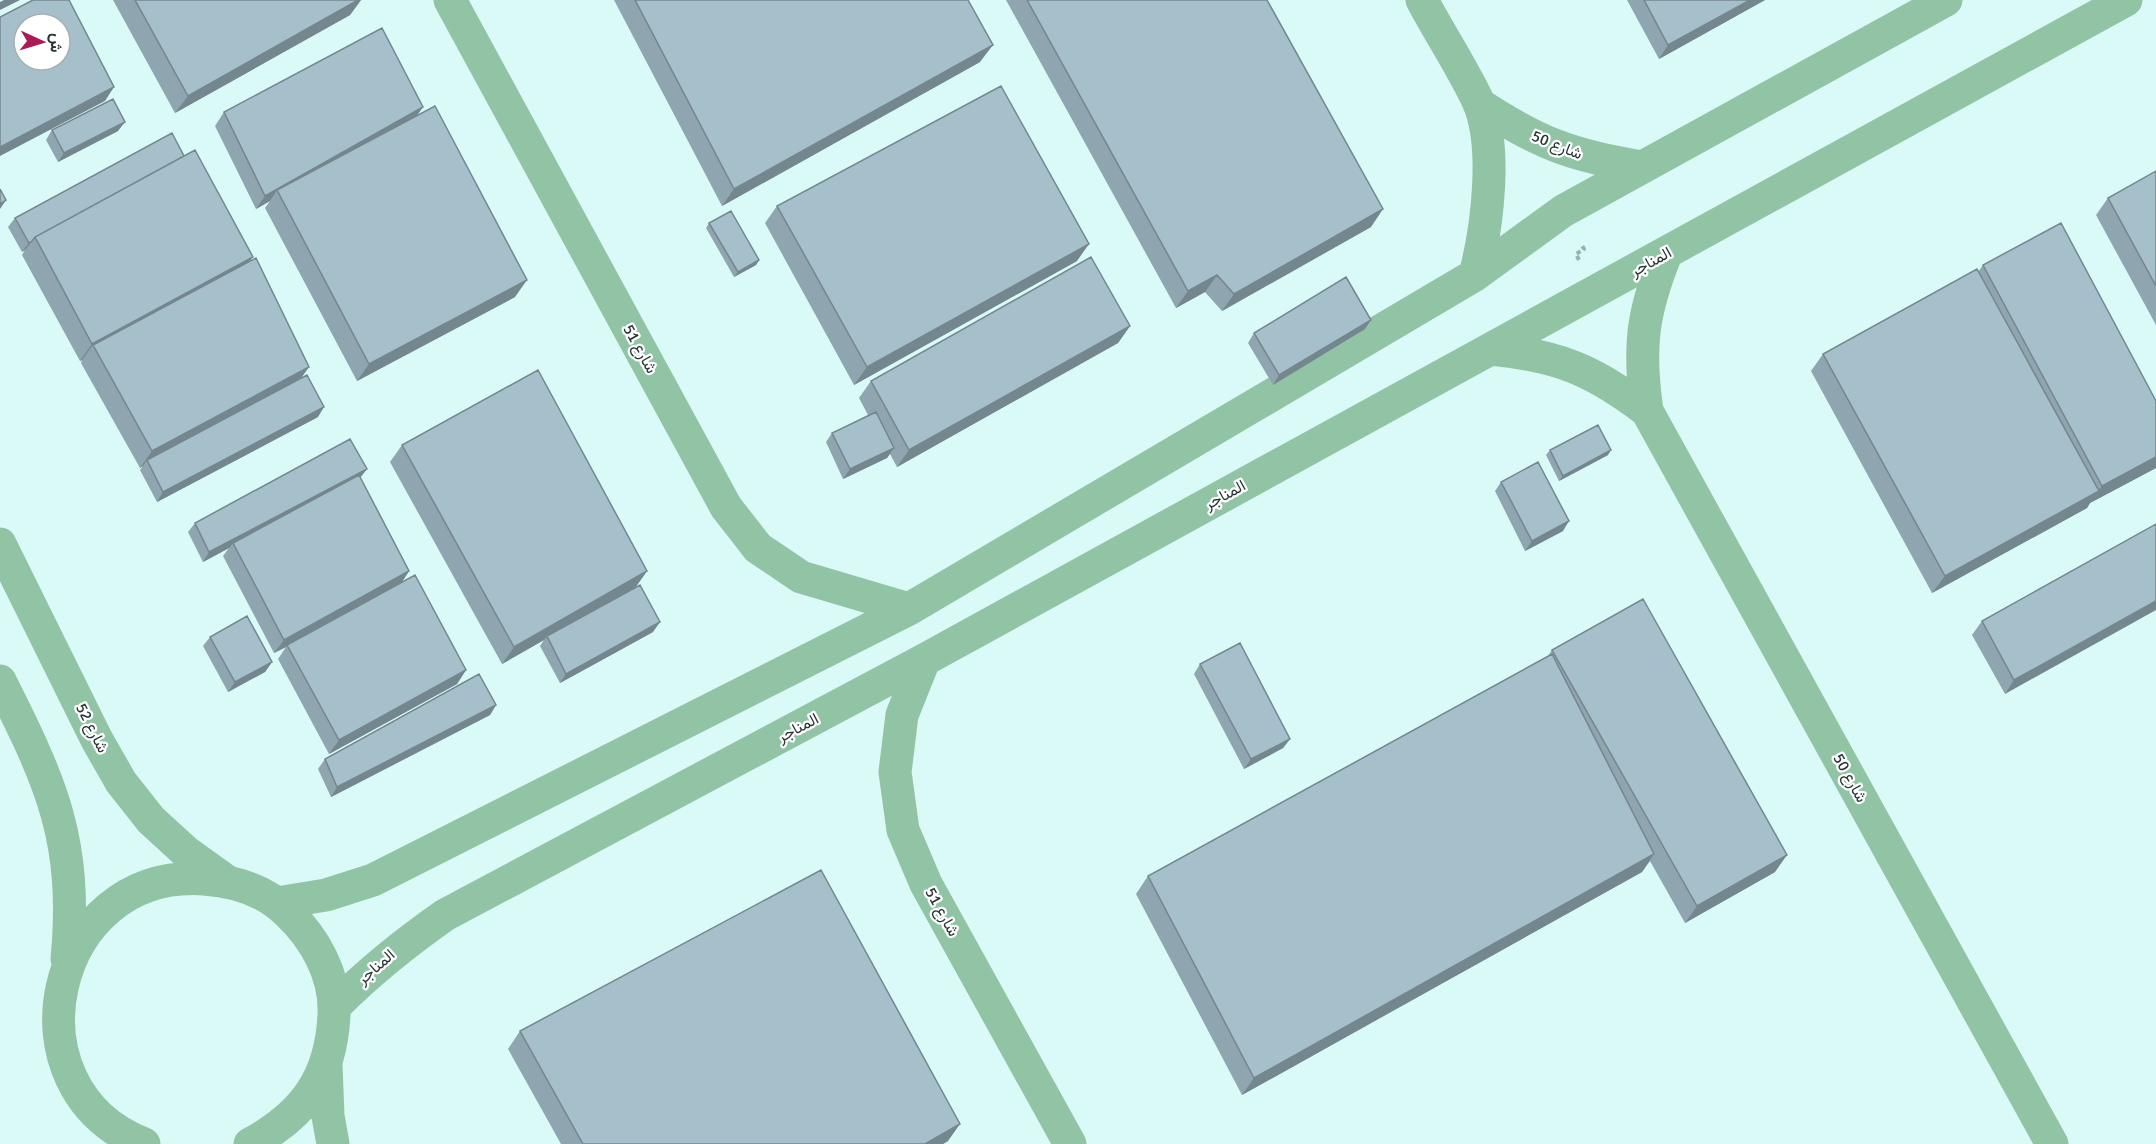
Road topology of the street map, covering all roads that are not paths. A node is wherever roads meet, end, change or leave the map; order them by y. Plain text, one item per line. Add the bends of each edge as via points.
1 (450, 0) edge
2 (1422, 0) edge
3 (1946, 0) edge
4 (2126, 0) edge
5 (1479, 104) junction
6 (1642, 167) junction
7 (1666, 254) junction
8 (1474, 275) junction
9 (1491, 349) junction
10 (1647, 411) junction
11 (0, 544) edge
12 (909, 609) junction
13 (924, 660) junction
14 (0, 681) edge
15 (225, 880) junction
16 (277, 903) junction
17 (66, 968) junction
18 (335, 1006) junction
19 (326, 1065) junction
20 (144, 1144) edge
21 (250, 1144) edge
22 (333, 1144) edge
23 (1071, 1144) edge
24 (2052, 1144) edge

1 - 12 street, شارع 51 via 726,507 758,548 801,578
2 - 5 street
3 - 6 street
4 - 7 street, المناجر
5 - 6 street, شارع 50 via 1542,142 1591,159
5 - 8 street via 1488,194 1482,248
6 - 8 street via 1563,211
7 - 9 street, المناجر
7 - 10 street, شارع 50 via 1651,291 1642,331 1641,371
8 - 12 street
9 - 10 street, شارع 50 via 1534,353 1575,365 1613,385
9 - 13 street, المناجر
10 - 24 street, شارع 50
11 - 15 street, شارع 52 via 96,740 121,782 151,820
12 - 16 street via 374,880 326,895
13 - 18 street, المناجر via 445,915 405,942
13 - 23 street, شارع 51 via 902,715 896,761 903,830 926,884
14 - 17 street via 41,762 58,812 68,863
15 - 16 street via 253,889
15 - 17 street via 186,877 139,890 113,905 85,932
16 - 18 street via 318,948
17 - 20 street via 57,1006 60,1046 74,1083 98,1115
18 - 19 street
19 - 21 street via 307,1100 279,1128
19 - 22 street

